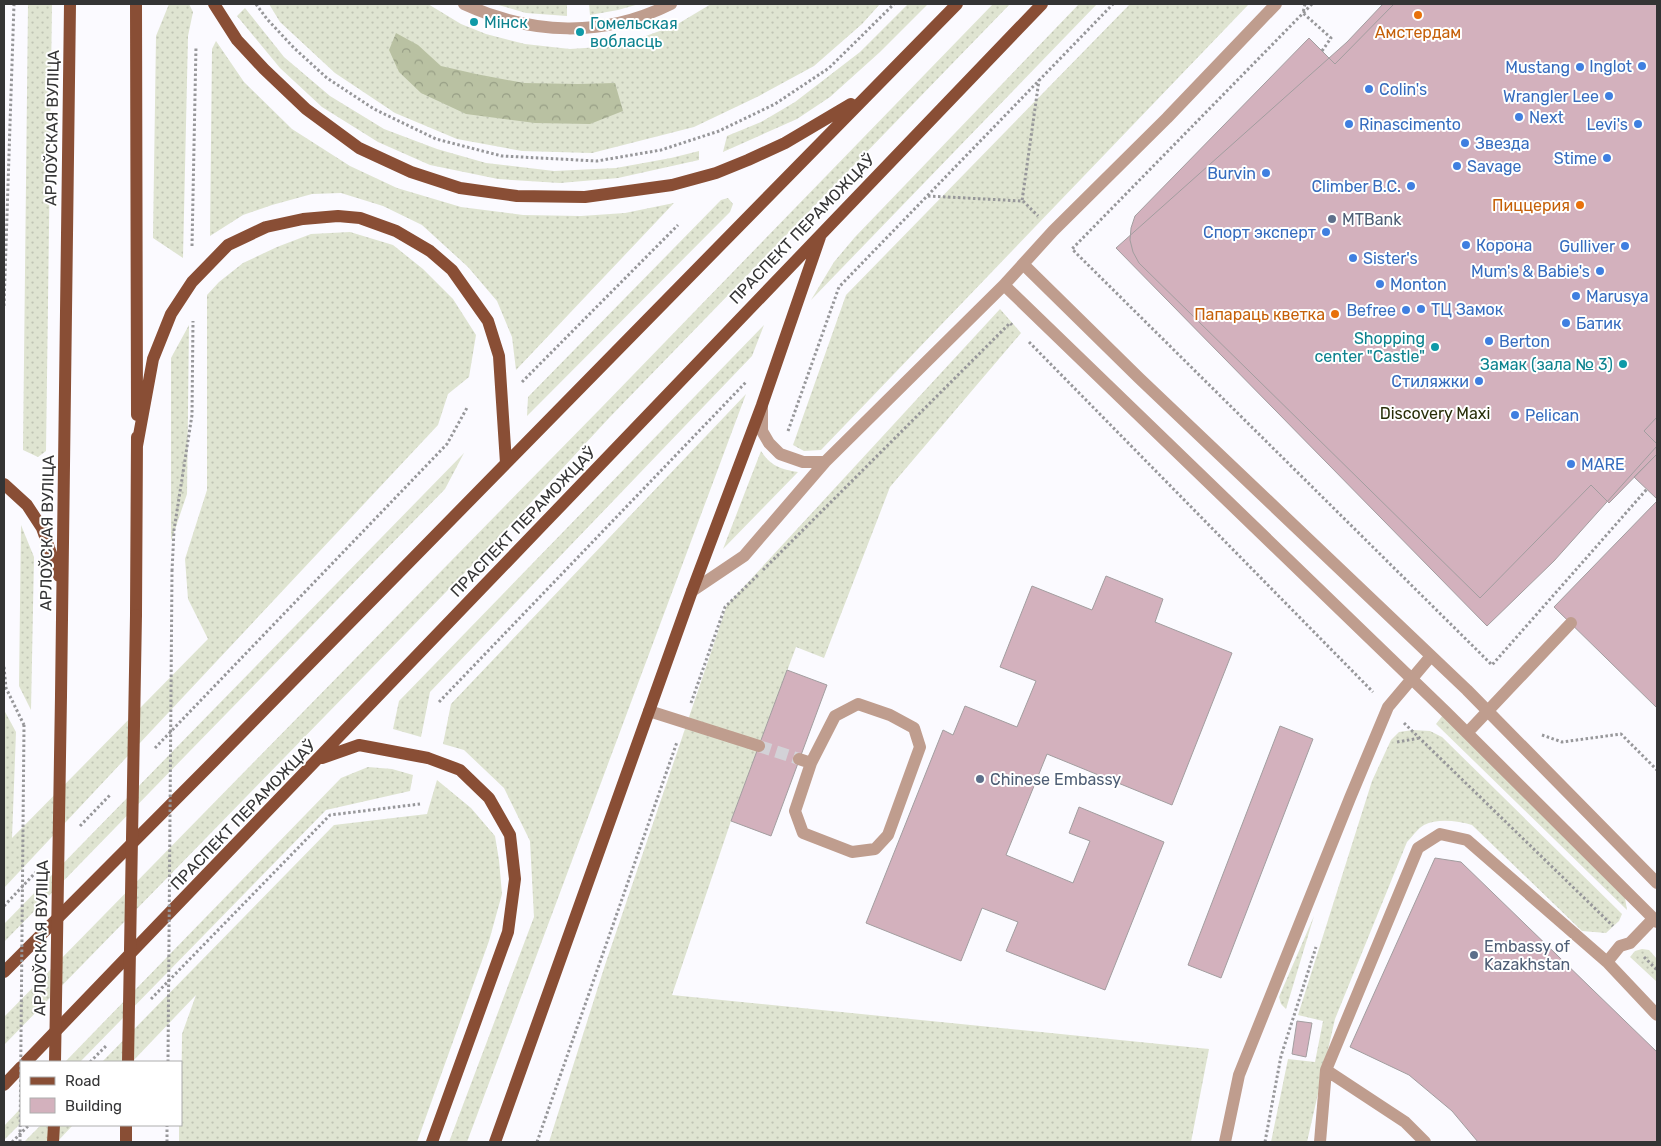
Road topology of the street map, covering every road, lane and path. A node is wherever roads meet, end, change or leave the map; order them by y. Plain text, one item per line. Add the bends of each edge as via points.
1 (14, 4) edge
2 (70, 4) edge
3 (136, 4) edge
4 (214, 4) edge
5 (256, 4) edge
6 (464, 4) edge
7 (670, 4) edge
8 (894, 4) edge
9 (957, 4) edge
10 (1042, 4) edge
11 (1113, 4) edge
12 (1276, 4) edge
13 (1305, 4) edge
14 (1312, 4) edge
15 (1303, 13) junction
16 (196, 46) dead end
17 (1322, 51) dead end
18 (1039, 80) junction
19 (866, 95) junction
20 (927, 196) junction
21 (678, 225) dead end
22 (822, 232) junction
23 (192, 246) dead end
24 (1023, 264) junction
25 (1004, 285) junction
26 (4, 306) edge
27 (193, 314) dead end
28 (1018, 330) dead end
29 (1024, 337) dead end
30 (750, 378) dead end
31 (520, 384) dead end
32 (762, 405) junction
33 (468, 406) dead end
34 (785, 438) dead end
35 (137, 446) junction
36 (825, 462) junction
37 (506, 463) junction
38 (4, 484) edge
39 (1647, 489) dead end
40 (62, 585) junction
41 (692, 591) junction
42 (1571, 623) dead end
43 (1431, 656) junction
44 (1492, 665) junction
45 (4, 667) edge
46 (1411, 678) junction
47 (1512, 685) junction
48 (439, 702) dead end
49 (1388, 707) junction
50 (649, 711) junction
51 (1487, 711) junction
52 (684, 722) junction
53 (1467, 733) junction
54 (1538, 734) dead end
55 (1420, 738) junction
56 (759, 746) tunnel mouth
57 (1392, 749) dead end
58 (149, 754) dead end
59 (320, 759) junction
60 (805, 761) joint
61 (1657, 770) edge
62 (115, 790) dead end
63 (420, 804) dead end
64 (80, 826) dead end
65 (38, 870) dead end
66 (1657, 882) edge
67 (4, 906) edge
68 (1656, 920) edge
69 (1318, 938) dead end
70 (1630, 943) junction
71 (1607, 962) junction
72 (1657, 970) edge
73 (4, 972) edge
74 (145, 1006) dead end
75 (1657, 1015) edge
76 (110, 1041) dead end
77 (21, 1061) edge
78 (27, 1061) edge
79 (55, 1061) edge
80 (91, 1061) edge
81 (128, 1061) edge
82 (168, 1061) edge
83 (20, 1068) edge
84 (1326, 1070) junction
85 (4, 1085) edge
86 (20, 1126) edge
87 (28, 1126) edge
88 (54, 1126) edge
89 (126, 1126) edge
90 (167, 1126) edge
91 (12, 1142) edge
92 (20, 1142) edge
93 (54, 1142) edge
94 (126, 1142) edge
95 (167, 1142) edge
96 (432, 1142) edge
97 (495, 1142) edge
98 (537, 1142) edge
99 (1225, 1142) edge
100 (1266, 1142) edge
101 (1320, 1142) edge
102 (1425, 1142) edge

1 - 26 path
2 - 40 main road, АРЛОЎСКАЯ ВУЛІЦА
3 - 35 main road
4 - 19 main road via 237,40 264,69 306,109 359,148 411,172 460,188 517,196 585,197 672,185 716,173 785,143
5 - 8 path via 294,48 327,78 374,109 436,139 502,156 597,161 661,150 719,131 775,104 829,68
6 - 7 street via 524,25 567,29 614,24
9 - 19 main road
10 - 22 main road, ПРАСПЕКТ ПЕРАМОЖЦАЎ
11 - 18 path
12 - 24 street
13 - 15 path
14 - 15 path
15 - 17 path via 1331,38
15 - 44 path via 1072,249
16 - 23 path
18 - 20 path
18 - 20 path via 1022,201
19 - 37 main road
20 - 34 path via 839,287
21 - 31 path
22 - 32 main road
22 - 59 main road, ПРАСПЕКТ ПЕРАМОЖЦАЎ
24 - 25 street
24 - 43 street
25 - 36 street
25 - 46 street
27 - 82 path, bridge via 192,415 174,530 172,571
28 - 52 path via 1010,323 725,608
29 - 49 path
30 - 48 path
32 - 36 street via 762,431 780,454 803,462
32 - 41 main road
33 - 58 path via 447,444
35 - 37 main road via 153,359 171,314 192,282 228,245 266,227 303,218 338,216 360,218 396,231 430,251 452,270 471,296 488,321 499,356
35 - 81 main road, bridge
36 - 41 street via 744,556
37 - 73 main road
38 - 40 main road via 27,505 42,528
39 - 44 path
40 - 79 main road, АРЛОЎСКАЯ ВУЛІЦА, bridge
41 - 50 main road
42 - 47 street
43 - 46 street
43 - 51 street
44 - 47 path
45 - 77 path, bridge via 6,688 24,725
46 - 49 street
46 - 53 street
47 - 51 street
49 - 55 path
49 - 99 street via 1239,1075
50 - 52 street
50 - 97 main road
51 - 53 street
51 - 66 street
52 - 56 street
52 - 98 path
53 - 68 street
54 - 61 path via 1562,742 1621,734
55 - 57 path via 1397,741
55 - 70 path
59 - 78 main road, ПРАСПЕКТ ПЕРАМОЖЦАЎ
59 - 96 main road via 359,745 428,758 460,770 488,798 510,835 515,879 508,932
60 - 60 street via 795,811 804,833 852,852 875,849 888,835 920,747 914,728 858,704 834,716
62 - 64 path
63 - 74 path via 330,815
65 - 67 path
68 - 70 street
69 - 100 path via 1282,1056
70 - 71 street via 1620,946
70 - 72 path
71 - 75 street
71 - 84 street via 1467,840 1440,834 1418,848
76 - 80 path
83 - 85 main road
84 - 101 street
84 - 102 street via 1405,1122
86 - 92 path, bridge
87 - 91 path
88 - 93 main road
89 - 94 main road
90 - 95 path

